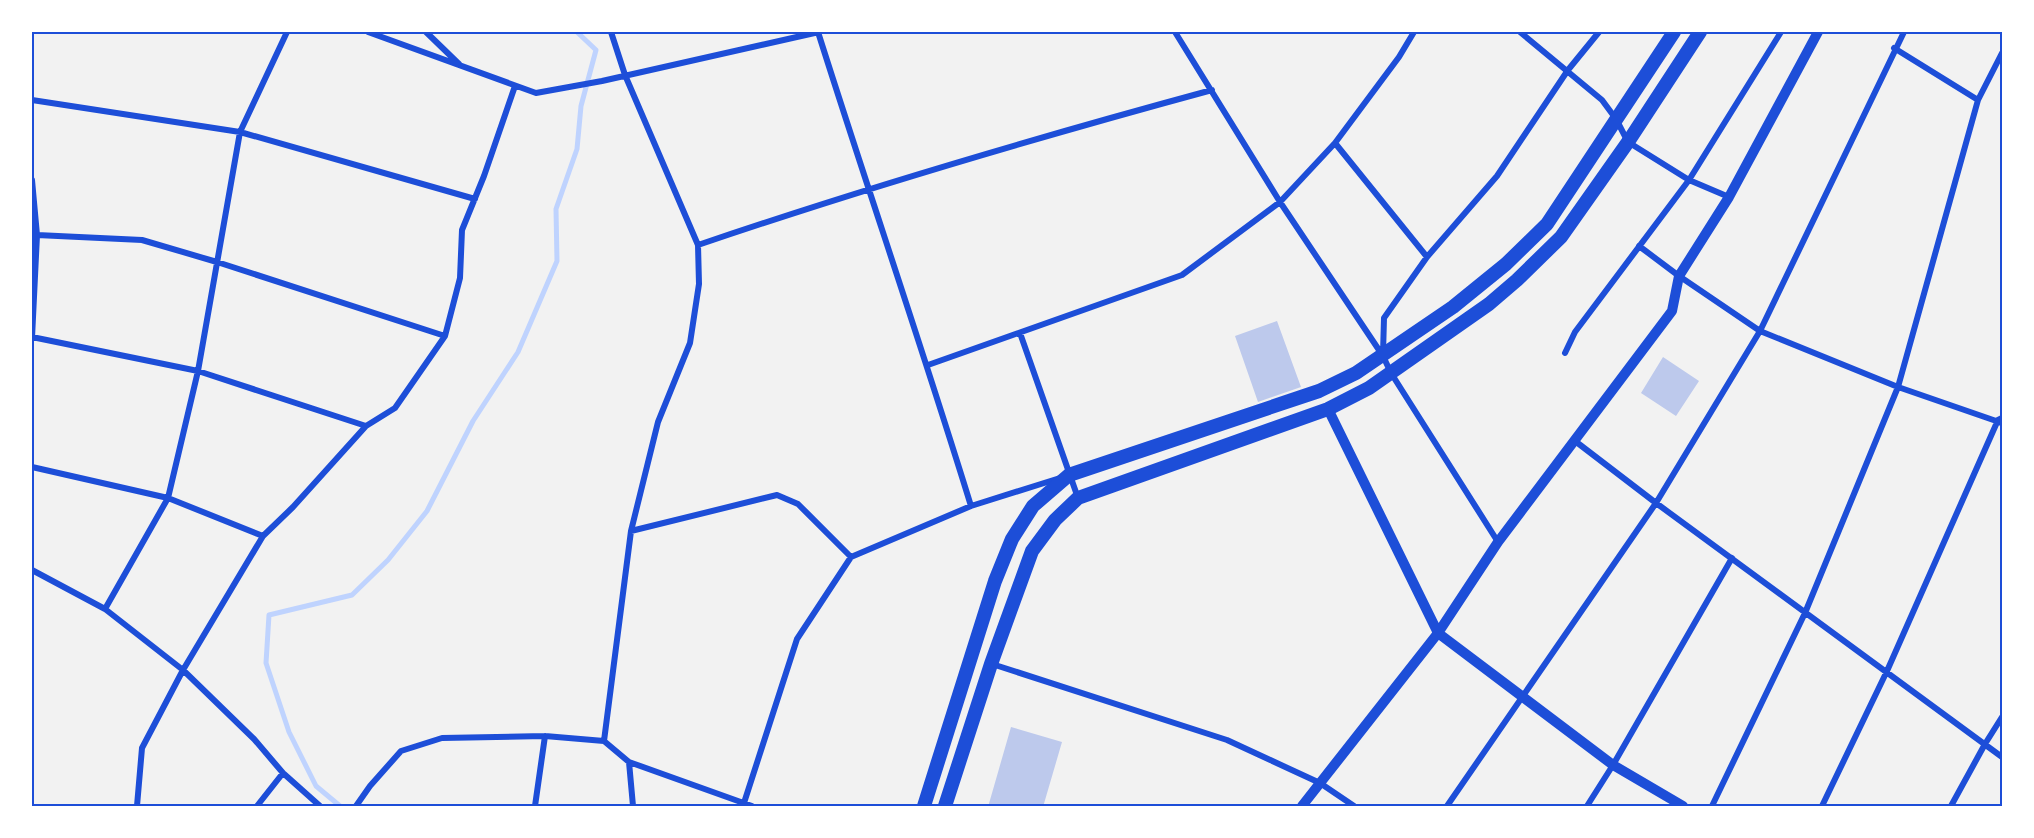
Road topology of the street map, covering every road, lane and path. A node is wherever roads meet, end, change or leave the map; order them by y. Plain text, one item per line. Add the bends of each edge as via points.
1 (286, 32) edge
2 (368, 32) edge
3 (426, 32) edge
4 (611, 32) edge
5 (818, 32) edge
6 (1175, 32) edge
7 (1414, 32) edge
8 (1520, 32) edge
9 (1599, 32) edge
10 (1674, 32) edge
11 (1700, 32) edge
12 (1781, 32) edge
13 (1818, 32) edge
14 (1904, 32) edge
15 (1894, 48) junction
16 (2002, 53) edge
17 (462, 67) junction
18 (1568, 70) junction
19 (625, 75) junction
20 (514, 86) junction
21 (1212, 90) junction
22 (32, 100) edge
23 (1978, 100) junction
24 (1616, 119) junction
25 (240, 132) junction
26 (1628, 142) junction
27 (1335, 143) junction
28 (32, 180) edge
29 (1689, 180) junction
30 (868, 189) junction
31 (1729, 197) junction
32 (475, 199) junction
33 (1280, 202) junction
34 (34, 236) edge
35 (698, 245) junction
36 (1639, 246) junction
37 (1427, 257) junction
38 (217, 262) junction
39 (1679, 276) junction
40 (1760, 331) junction
41 (1020, 333) junction
42 (445, 336) junction
43 (32, 337) edge
44 (1565, 353) dead end
45 (1383, 356) junction
46 (928, 365) junction
47 (198, 371) junction
48 (1391, 373) junction
49 (1898, 387) junction
50 (1328, 409) junction
51 (2001, 420) edge
52 (366, 426) junction
53 (1575, 441) junction
54 (32, 467) edge
55 (1069, 475) junction
56 (168, 498) junction
57 (1078, 498) junction
58 (1656, 503) junction
59 (971, 506) junction
60 (631, 531) junction
61 (263, 536) junction
62 (1498, 542) junction
63 (851, 557) junction
64 (1732, 558) junction
65 (32, 570) edge
66 (105, 609) junction
67 (1806, 613) junction
68 (1438, 633) junction
69 (991, 664) junction
70 (183, 670) junction
71 (1887, 671) junction
72 (1522, 696) junction
73 (2002, 717) edge
74 (545, 736) junction
75 (604, 741) junction
76 (1985, 744) junction
77 (2002, 757) edge
78 (629, 762) junction
79 (1613, 765) junction
80 (283, 773) junction
81 (1320, 783) junction
82 (744, 805) edge
83 (137, 807) edge
84 (257, 807) edge
85 (320, 807) edge
86 (356, 807) edge
87 (535, 807) edge
88 (633, 807) edge
89 (752, 807) edge
90 (924, 807) edge
91 (945, 807) edge
92 (1302, 807) edge
93 (1353, 807) edge
94 (1447, 807) edge
95 (1587, 807) edge
96 (1683, 807) edge
97 (1712, 807) edge
98 (1822, 807) edge
99 (1951, 807) edge

1 - 25 street
2 - 17 street
3 - 17 street
4 - 19 street
5 - 19 street
5 - 30 street
6 - 21 street
7 - 27 street
8 - 18 street
9 - 18 street
10 - 24 main road
11 - 26 main road
12 - 29 street
13 - 31 street
14 - 15 street
15 - 23 street
15 - 40 street
16 - 23 street
17 - 20 street
18 - 24 street via 1602,100
18 - 37 street via 1497,176
19 - 20 street via 536,93
19 - 35 street
20 - 32 street
21 - 30 street
21 - 33 street
22 - 25 street
23 - 49 street
24 - 26 street
24 - 45 main road via 1547,224 1453,307
25 - 32 street
25 - 38 street
26 - 29 street
26 - 48 main road via 1561,237 1517,280
27 - 33 street
27 - 37 street
28 - 34 street
29 - 31 street
29 - 36 street
30 - 35 street
30 - 46 street
31 - 39 street
32 - 42 street via 462,230 460,278
33 - 41 street via 1182,275
33 - 45 street
34 - 38 street via 142,240
34 - 43 street
35 - 60 street via 699,284 690,343 658,422
36 - 39 street
36 - 44 street via 1575,332
37 - 45 street via 1383,318
38 - 42 street
38 - 47 street
39 - 40 street
39 - 53 street via 1672,311
40 - 49 street
40 - 58 street
41 - 46 street
41 - 55 street
42 - 52 street via 394,408
43 - 47 street
45 - 48 street
45 - 55 main road via 1319,391
46 - 59 street
47 - 52 street
47 - 56 street
48 - 50 main road
48 - 62 street
49 - 51 street
49 - 67 street
50 - 57 main road
50 - 68 street
51 - 71 street
52 - 61 street
53 - 58 street
53 - 62 street
54 - 56 street
55 - 57 street
55 - 59 street
55 - 90 main road via 1033,506 1012,539 995,581
56 - 61 street
56 - 66 street
57 - 69 main road via 1032,550
58 - 64 street
58 - 72 street
59 - 63 street
60 - 63 street via 777,495 798,504
60 - 75 street
61 - 70 street
62 - 68 street
63 - 82 street via 797,639
64 - 67 street
64 - 79 street
65 - 66 street
66 - 70 street
67 - 71 street
67 - 97 street
68 - 72 street
68 - 81 street
69 - 81 street via 1227,740
69 - 91 main road
70 - 80 street
70 - 83 street via 142,748
71 - 76 street
71 - 98 street
72 - 79 street
72 - 94 street
73 - 76 street
74 - 75 street
74 - 86 street via 442,738 401,751
74 - 87 street
75 - 78 street
76 - 77 street
76 - 99 street
78 - 82 street
78 - 88 street
79 - 95 street
79 - 96 street
80 - 84 street
80 - 85 street
81 - 92 street
81 - 93 street
82 - 89 street

